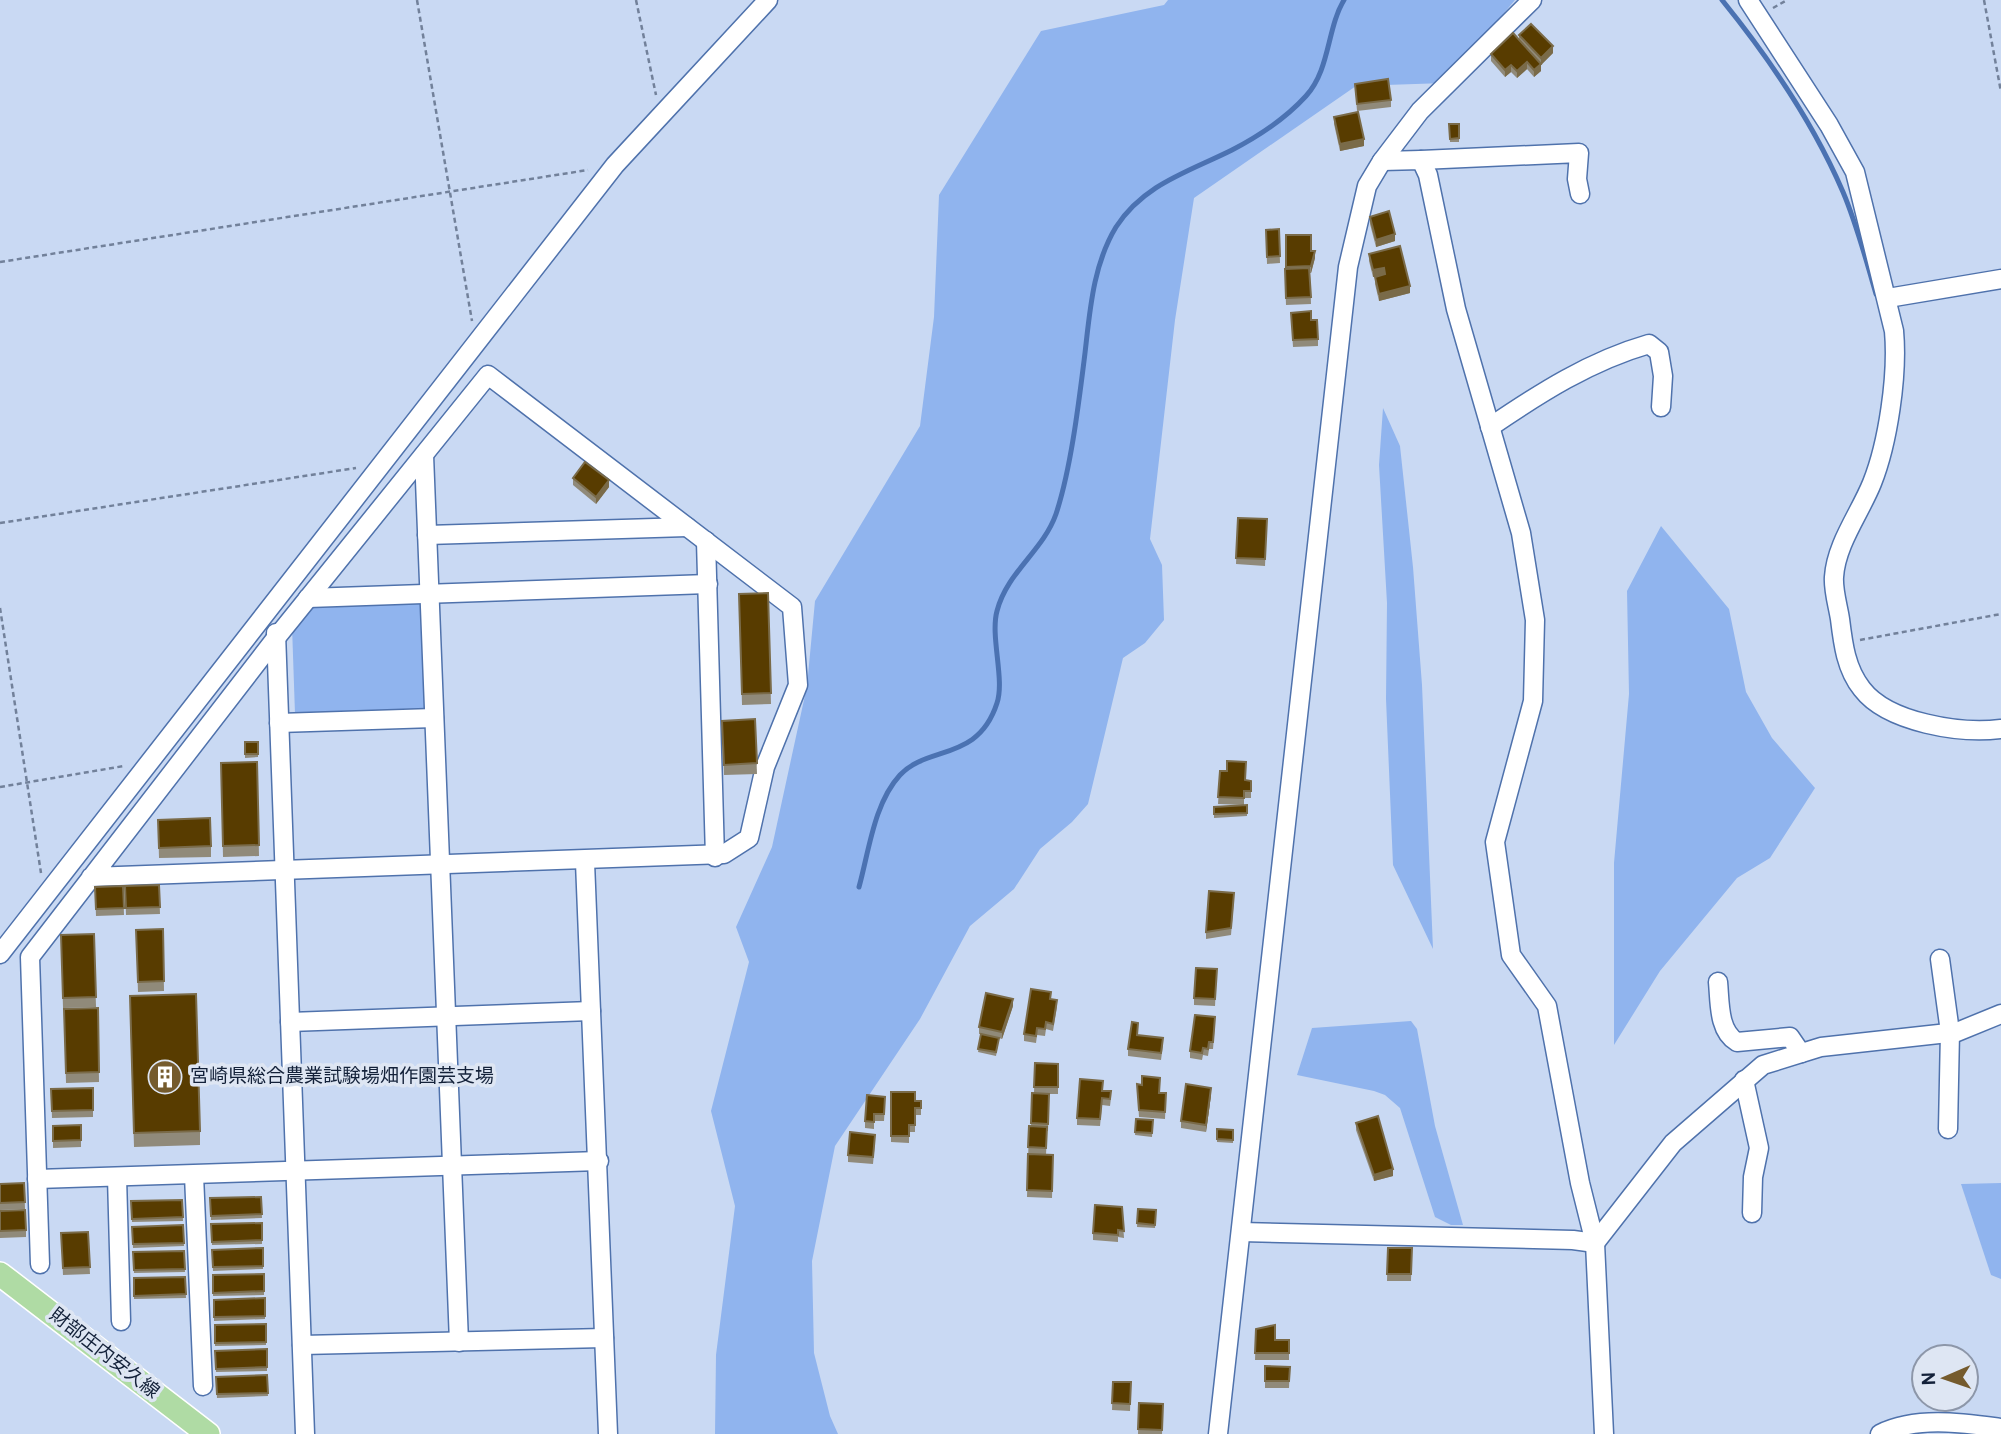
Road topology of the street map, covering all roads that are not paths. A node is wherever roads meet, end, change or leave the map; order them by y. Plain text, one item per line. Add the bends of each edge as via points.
1 (768, 0) edge
2 (1532, 0) edge
3 (1748, 0) edge
4 (1421, 160) junction
5 (1382, 161) junction
6 (1580, 194) dead end
7 (2001, 279) edge
8 (1888, 298) junction
9 (1661, 407) dead end
10 (1490, 427) junction
11 (424, 455) junction
12 (687, 527) junction
13 (428, 535) junction
14 (706, 541) junction
15 (708, 584) junction
16 (429, 593) junction
17 (308, 598) junction
18 (275, 606) junction
19 (276, 638) junction
20 (434, 718) junction
21 (279, 723) junction
22 (2001, 729) edge
23 (715, 857) junction
24 (585, 862) junction
25 (440, 867) junction
26 (284, 873) junction
27 (92, 877) junction
28 (0, 954) edge
29 (1940, 958) dead end
30 (1718, 982) dead end
31 (591, 1011) junction
32 (2001, 1014) edge
33 (446, 1016) junction
34 (290, 1022) junction
35 (1950, 1032) junction
36 (1801, 1053) junction
37 (1744, 1080) junction
38 (1948, 1129) dead end
39 (599, 1161) junction
40 (452, 1166) junction
41 (295, 1173) junction
42 (194, 1175) junction
43 (117, 1177) junction
44 (37, 1179) junction
45 (1752, 1213) dead end
46 (1241, 1232) junction
47 (1595, 1243) junction
48 (40, 1264) dead end
49 (0, 1274) edge
50 (121, 1321) dead end
51 (604, 1338) junction
52 (459, 1342) junction
53 (302, 1345) junction
54 (203, 1386) dead end
55 (2001, 1428) edge
56 (208, 1434) edge
57 (305, 1434) edge
58 (608, 1434) edge
59 (1219, 1434) edge
60 (1604, 1434) edge
61 (1880, 1434) edge

1 - 18 street via 615,165
2 - 5 street via 1420,111
3 - 8 street via 1855,172
4 - 5 street
4 - 6 street via 1580,153
4 - 10 street via 1429,175 1456,309
5 - 46 street via 1367,186 1348,267
7 - 8 street
8 - 22 street via 1896,354 1883,445 1873,481 1840,551 1834,578 1847,662 1862,690 1878,704 1930,725
9 - 10 street via 1663,376 1658,352 1649,344 1555,384
10 - 47 street via 1521,533 1535,620 1533,701 1495,842 1510,955 1547,1006
11 - 12 street via 488,375
11 - 13 street
11 - 17 street
12 - 13 street
12 - 14 street
13 - 16 street
14 - 15 street
14 - 23 street via 792,607 798,685 765,767 748,838
15 - 16 street
15 - 23 street
16 - 17 street
16 - 20 street
17 - 19 street
18 - 19 street
18 - 28 street
19 - 21 street
19 - 27 street
20 - 21 street
20 - 25 street
21 - 26 street
23 - 24 street
24 - 25 street
24 - 31 street
25 - 26 street
25 - 33 street
26 - 27 street
26 - 34 street
27 - 44 street via 30,957
29 - 35 street
30 - 36 street via 1721,1016 1729,1037 1737,1042 1790,1037
31 - 33 street
31 - 39 street
32 - 35 street
33 - 34 street
33 - 40 street
34 - 41 street
35 - 36 street
35 - 38 street
36 - 37 street via 1763,1065
37 - 45 street via 1759,1148
37 - 47 street via 1673,1143
39 - 40 street
39 - 51 street
40 - 41 street
40 - 52 street
41 - 42 street
41 - 53 street
42 - 43 street
42 - 54 street
43 - 44 street
43 - 50 street
44 - 48 street
46 - 47 street
46 - 59 street
47 - 60 street
49 - 56 main road, 財部庄内安久線
51 - 52 street
51 - 58 street
52 - 53 street
53 - 57 street
55 - 61 street via 1931,1423

